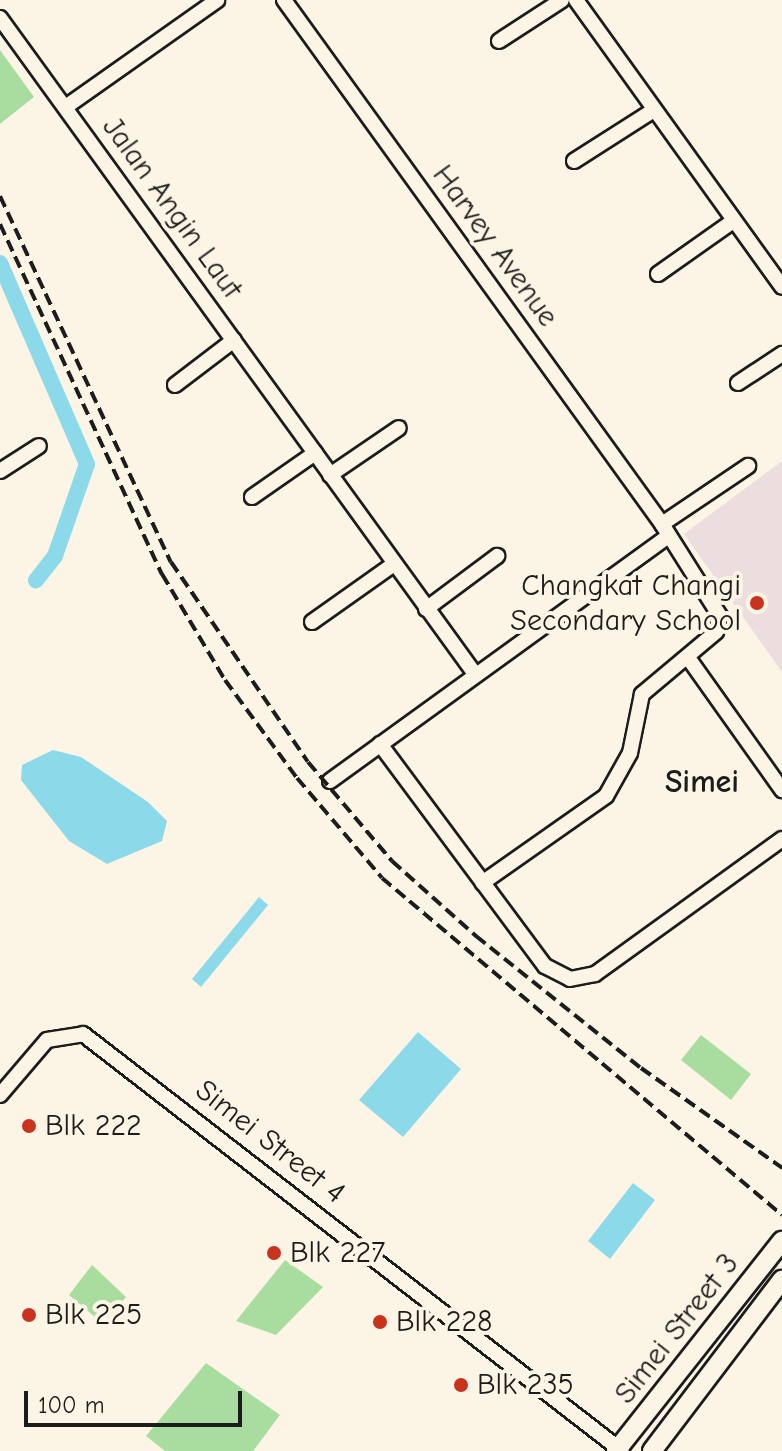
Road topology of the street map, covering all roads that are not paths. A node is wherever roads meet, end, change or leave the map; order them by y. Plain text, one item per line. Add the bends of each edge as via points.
1 (217, 0) edge
2 (284, 0) edge
3 (562, 0) edge
4 (576, 0) edge
5 (0, 18) edge
6 (499, 41) dead end
7 (67, 106) junction
8 (654, 110) junction
9 (574, 161) dead end
10 (733, 221) junction
11 (658, 274) dead end
12 (782, 287) edge
13 (234, 340) junction
14 (782, 354) edge
15 (738, 383) dead end
16 (175, 385) dead end
17 (399, 428) dead end
18 (39, 446) dead end
19 (315, 453) junction
20 (748, 466) dead end
21 (0, 471) edge
22 (330, 475) junction
23 (252, 497) dead end
24 (666, 530) junction
25 (497, 556) dead end
26 (394, 564) junction
27 (426, 609) junction
28 (312, 622) dead end
29 (689, 659) junction
30 (475, 674) junction
31 (380, 744) junction
32 (330, 781) dead end
33 (782, 790) edge
34 (782, 839) edge
35 (482, 883) junction
36 (0, 1095) edge
37 (782, 1241) edge
38 (782, 1280) edge
39 (619, 1450) edge
40 (652, 1451) edge

1 - 7 street, Jalan Angin Laut
2 - 24 street, Harvey Avenue
3 - 6 street
4 - 8 street
5 - 7 street, Jalan Angin Laut
7 - 13 street, Jalan Angin Laut
8 - 9 street
8 - 10 street
10 - 11 street
10 - 12 street
13 - 16 street, Jalan Angin Laut
13 - 19 street, Jalan Angin Laut
14 - 15 street
17 - 22 street
18 - 21 street
19 - 22 street, Jalan Angin Laut
19 - 23 street
20 - 24 street
22 - 26 street, Jalan Angin Laut
24 - 29 street, Harvey Avenue via 720,616 716,632
24 - 30 street
25 - 27 street
26 - 27 street, Jalan Angin Laut
26 - 28 street
27 - 30 street, Jalan Angin Laut
29 - 33 street
29 - 35 street, Harvey Avenue via 642,694 630,753 606,796
30 - 31 street
31 - 32 street
31 - 35 street
34 - 35 street via 582,979 545,966
36 - 39 street, Simei Street 4 via 47,1040 83,1034
37 - 39 main road, Simei Street 3
38 - 40 main road, Simei Street 3

